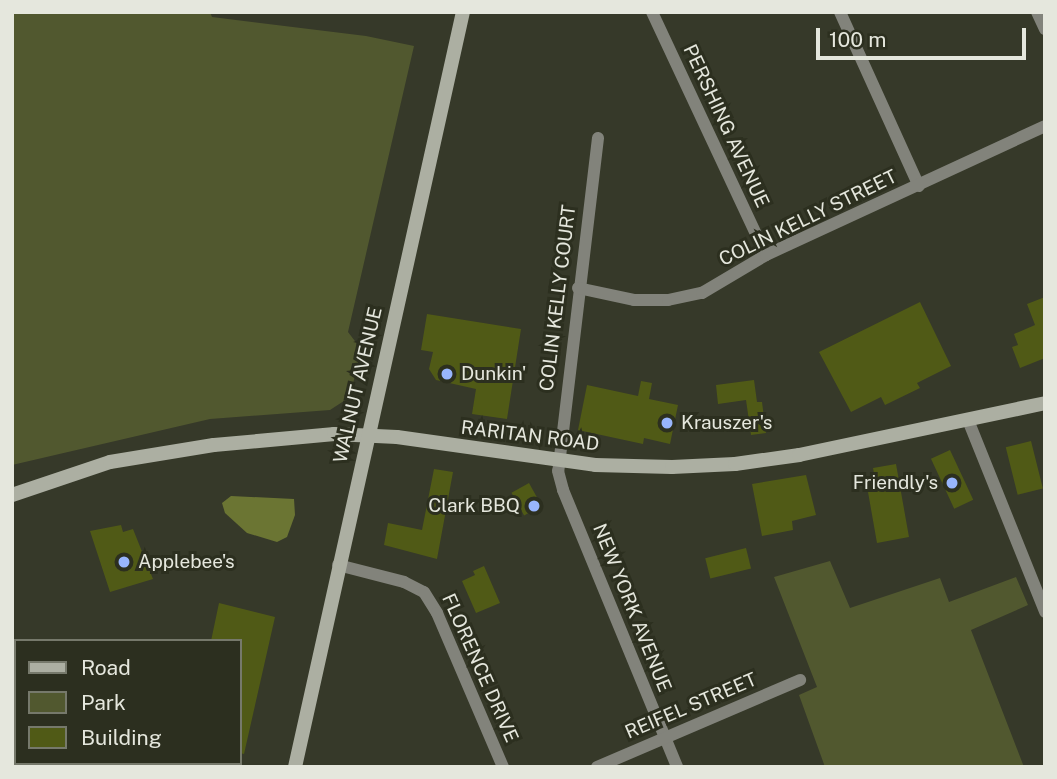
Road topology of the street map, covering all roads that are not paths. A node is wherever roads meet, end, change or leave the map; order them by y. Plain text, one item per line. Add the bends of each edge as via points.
1 (463, 12) edge
2 (652, 12) edge
3 (841, 12) edge
4 (1037, 12) edge
5 (1045, 29) edge
6 (1045, 127) edge
7 (598, 138) dead end
8 (919, 186) junction
9 (766, 255) junction
10 (578, 288) junction
11 (1045, 402) edge
12 (968, 420) junction
13 (367, 434) junction
14 (558, 462) junction
15 (12, 495) edge
16 (338, 565) junction
17 (1045, 612) edge
18 (800, 680) dead end
19 (665, 738) junction
20 (295, 767) edge
21 (503, 767) edge
22 (597, 767) edge
23 (677, 767) edge

1 - 13 main road, WALNUT AVENUE
2 - 9 street, PERSHING AVENUE
3 - 8 street
4 - 5 street
6 - 8 street, COLIN KELLY STREET
7 - 10 street, COLIN KELLY COURT
8 - 9 street, COLIN KELLY STREET
9 - 10 street, COLIN KELLY STREET via 702,293 667,300 634,300
10 - 14 street, COLIN KELLY COURT
11 - 12 main road, RARITAN ROAD
12 - 14 main road, RARITAN ROAD via 735,464 671,467
12 - 17 street
13 - 14 main road, RARITAN ROAD
13 - 15 main road, RARITAN ROAD via 214,445 110,462
13 - 16 main road, WALNUT AVENUE
14 - 19 street, NEW YORK AVENUE via 562,490
16 - 20 main road, WALNUT AVENUE
16 - 21 street, FLORENCE DRIVE via 404,582 424,592
18 - 19 street, REIFEL STREET
19 - 22 street, REIFEL STREET
19 - 23 street, NEW YORK AVENUE

